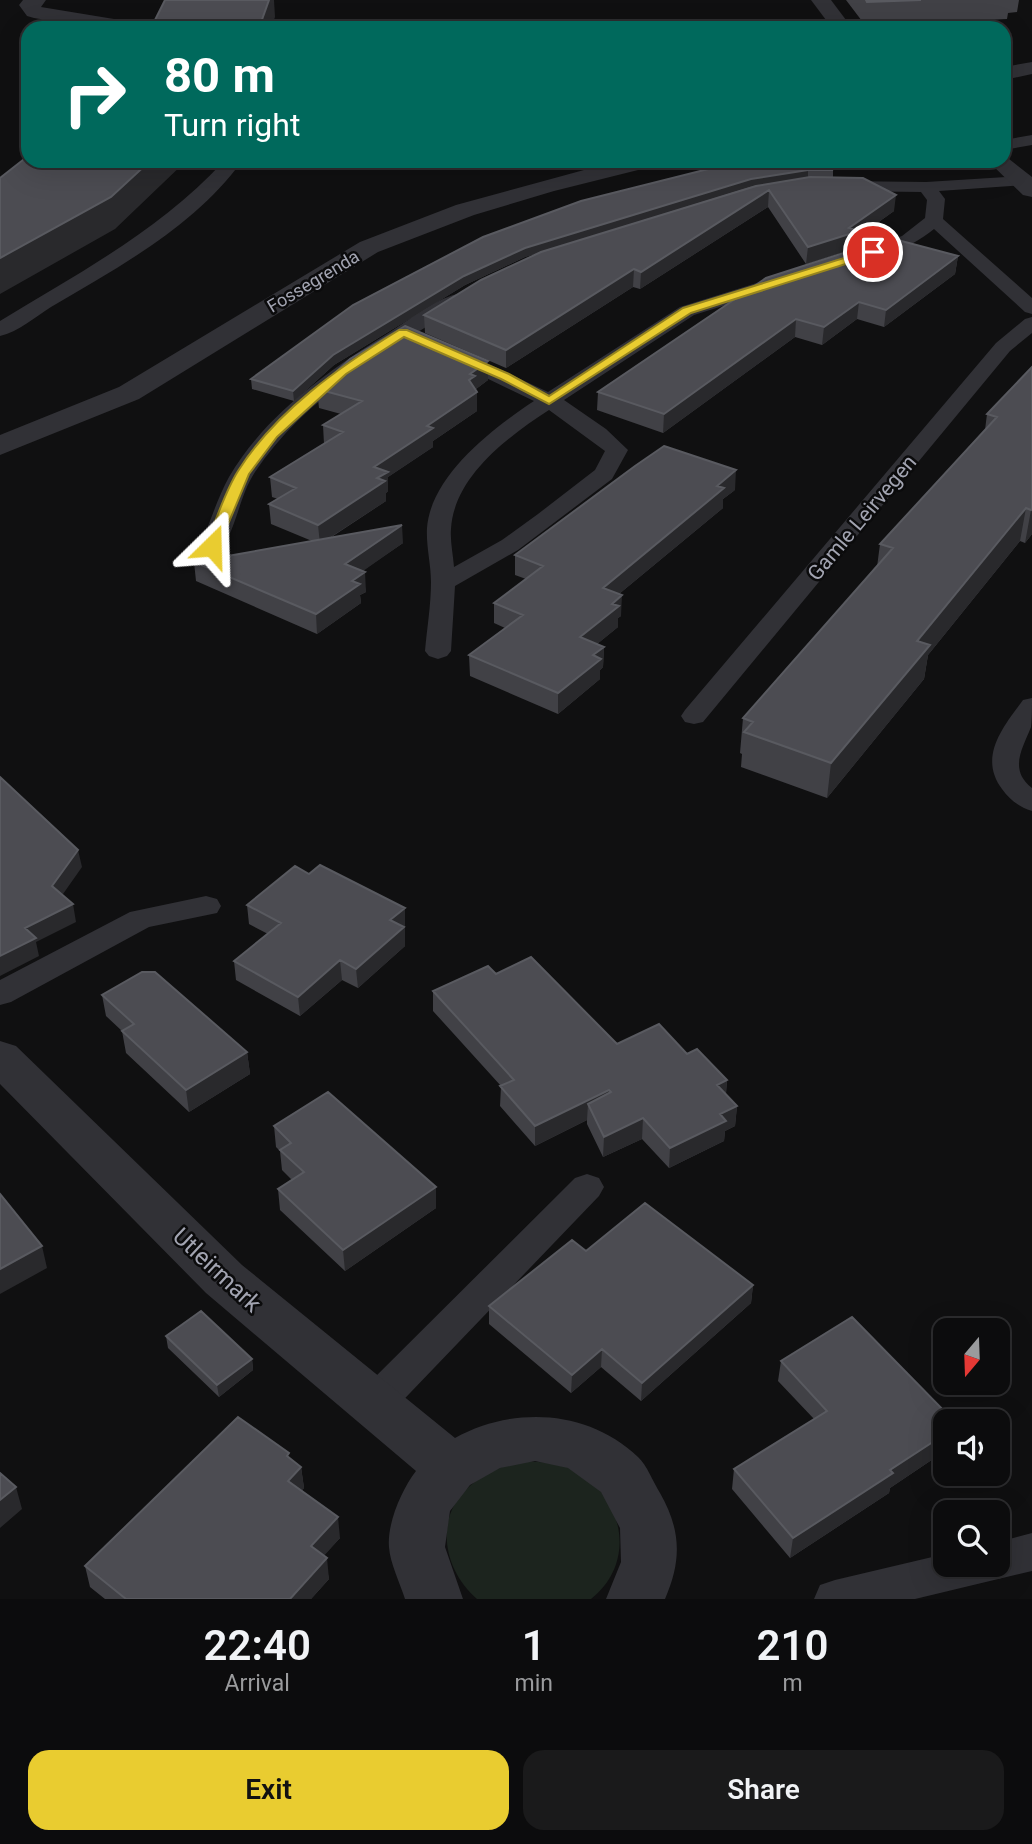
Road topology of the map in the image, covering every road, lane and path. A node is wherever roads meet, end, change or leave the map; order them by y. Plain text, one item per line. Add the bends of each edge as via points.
1 (36, 0) edge
2 (821, 0) edge
3 (121, 3) dead end
4 (85, 21) edge
5 (120, 21) edge
6 (837, 21) edge
7 (1032, 68) edge
8 (1011, 72) edge
9 (1032, 140) edge
10 (1011, 144) edge
11 (226, 168) edge
12 (618, 168) edge
13 (1007, 168) edge
14 (821, 186) edge
15 (1026, 186) edge
16 (926, 187) junction
17 (934, 220) junction
18 (843, 262) edge
19 (793, 277) edge
20 (473, 291) edge
21 (1032, 308) edge
22 (1032, 323) edge
23 (0, 330) edge
24 (403, 333) junction
25 (549, 401) junction
26 (0, 446) edge
27 (212, 546) dead end
28 (443, 583) junction
29 (438, 651) dead end
30 (1032, 706) edge
31 (694, 716) dead end
32 (1032, 802) edge
33 (206, 906) dead end
34 (0, 994) edge
35 (0, 1056) edge
36 (587, 1187) dead end
37 (373, 1405) junction
38 (449, 1466) junction
39 (1032, 1552) edge
40 (1010, 1558) edge
41 (933, 1576) edge
42 (643, 1597) edge
43 (434, 1599) edge
44 (835, 1599) edge

1 - 4 street via 29,5 34,12
2 - 6 street
3 - 5 street
7 - 8 street
9 - 10 lane
11 - 23 lane via 177,217 132,250
12 - 26 street, Fossegrenda via 465,210 369,247 129,393
13 - 15 street
14 - 16 lane
15 - 16 lane
16 - 17 lane via 936,199
17 - 18 lane via 909,240
17 - 21 lane
19 - 25 lane via 687,311
20 - 24 lane
22 - 31 lane, Gamle Leirvegen via 1003,347
24 - 25 lane
24 - 27 lane via 342,371 273,435 243,473
25 - 28 lane via 486,448 445,502 439,528
25 - 28 lane via 587,423 617,450 604,474 510,545
28 - 29 lane
30 - 32 lane via 1010,735 1004,754 1006,775
33 - 34 lane via 141,919
35 - 37 street, Utleirmark via 224,1279
36 - 37 lane
37 - 38 street, Utleirmark
38 - 42 street via 507,1440 539,1437 570,1443 599,1456 623,1476 646,1520 649,1561
38 - 43 street via 431,1490 419,1518 416,1549 423,1579
39 - 40 lane
41 - 44 lane

